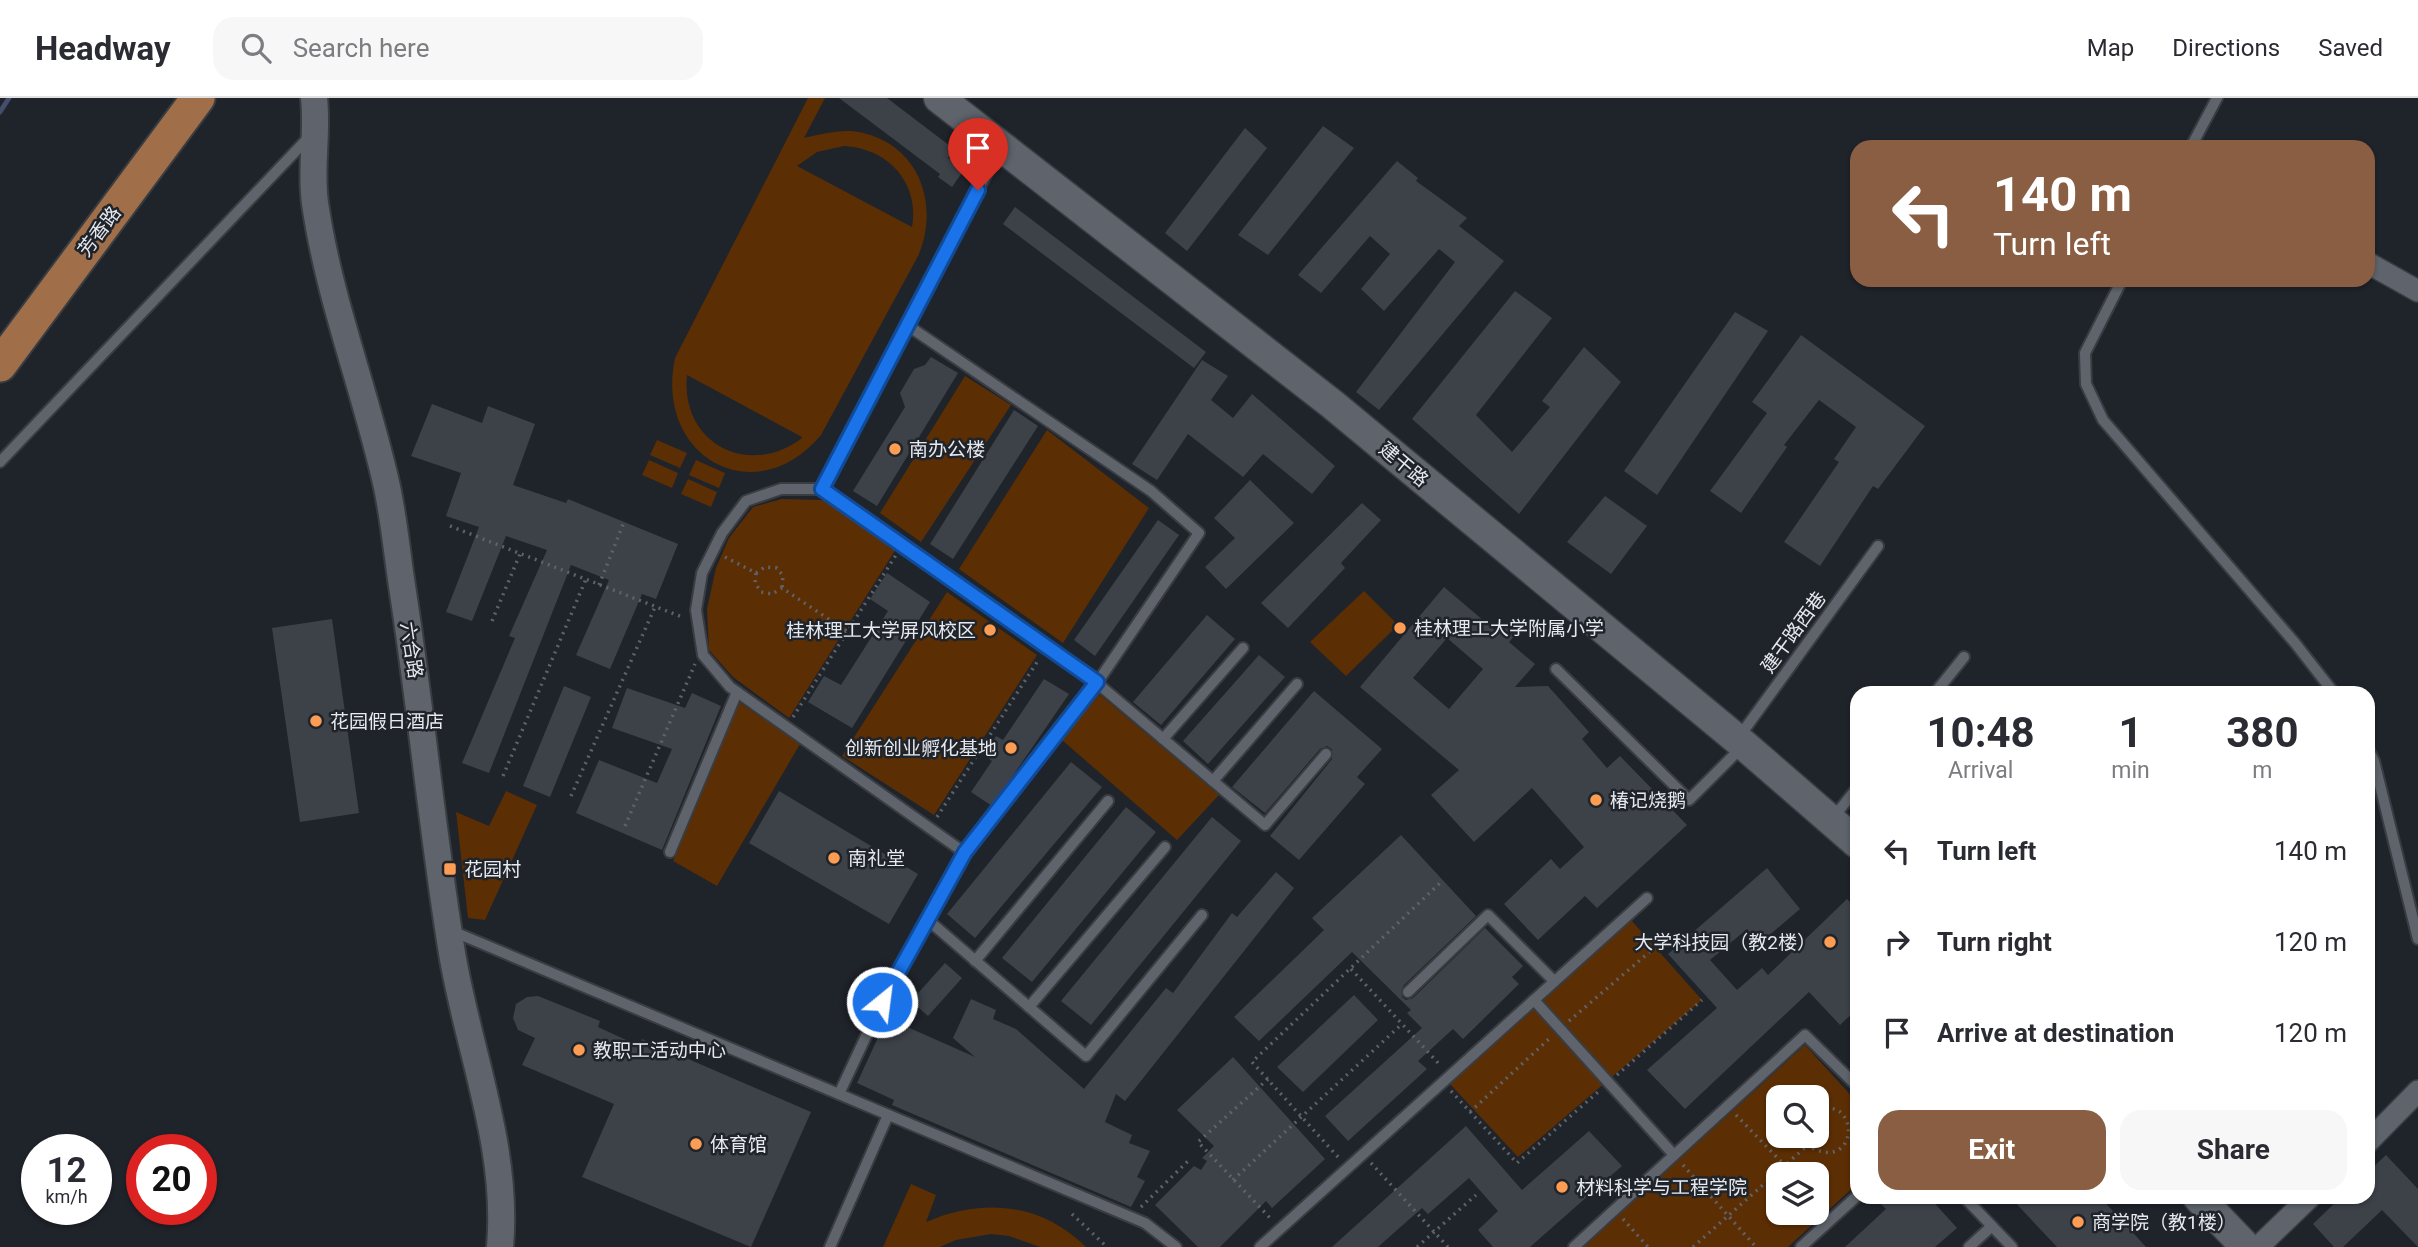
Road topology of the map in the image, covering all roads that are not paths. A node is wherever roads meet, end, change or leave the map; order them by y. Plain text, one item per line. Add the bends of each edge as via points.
1 (168, 98) edge
2 (198, 98) edge
3 (314, 98) edge
4 (939, 98) edge
5 (2217, 98) edge
6 (317, 129) junction
7 (2195, 140) edge
8 (1001, 145) junction
9 (2375, 267) edge
10 (2118, 287) edge
11 (2418, 291) edge
12 (907, 325) junction
13 (0, 329) edge
14 (0, 365) edge
15 (0, 462) edge
16 (822, 489) junction
17 (1878, 546) dead end
18 (1243, 648) dead end
19 (1964, 657) dead end
20 (1556, 669) dead end
21 (1097, 682) junction
22 (1297, 684) dead end
23 (1941, 686) edge
24 (2329, 686) edge
25 (737, 692) junction
26 (1163, 739) junction
27 (1741, 742) junction
28 (1326, 754) dead end
29 (2375, 765) edge
30 (1213, 781) junction
31 (1850, 797) edge
32 (1108, 801) dead end
33 (1831, 820) junction
34 (1850, 838) edge
35 (1165, 847) dead end
36 (670, 852) dead end
37 (965, 852) junction
38 (1647, 898) dead end
39 (1202, 915) dead end
40 (928, 920) junction
41 (449, 930) junction
42 (2418, 939) edge
43 (975, 961) junction
44 (1554, 981) junction
45 (1408, 992) dead end
46 (1534, 1000) junction
47 (1029, 1007) junction
48 (1850, 1079) edge
49 (2418, 1091) edge
50 (839, 1094) junction
51 (888, 1115) junction
52 (2375, 1135) edge
53 (1674, 1155) junction
54 (1850, 1202) edge
55 (1971, 1204) edge
56 (2205, 1204) edge
57 (2304, 1204) edge
58 (1992, 1226) junction
59 (500, 1247) edge
60 (830, 1247) edge
61 (1176, 1247) edge
62 (1260, 1247) edge
63 (1574, 1247) edge
64 (1801, 1247) edge
65 (1969, 1247) edge
66 (2012, 1247) edge
67 (2246, 1247) edge
68 (2258, 1247) edge

1 - 13 main road, 芳香路
2 - 14 main road, 芳香路
3 - 6 street, 六合路
4 - 8 main road, 建干路
5 - 7 lane
6 - 15 lane
6 - 41 street, 六合路 via 311,159 315,203 339,314 387,488
8 - 12 lane
8 - 27 main road, 建干路 via 1321,396
9 - 11 street
10 - 24 lane via 2085,353 2086,384 2103,420
12 - 16 lane
12 - 21 lane via 1151,491 1199,533
16 - 21 lane
16 - 25 lane via 781,489 746,500 722,533 702,573 696,610 703,655
17 - 27 lane, 建干路西巷
18 - 26 lane
19 - 23 lane
20 - 27 lane, 建干路西巷 via 1689,800
21 - 26 lane
21 - 37 lane
22 - 30 lane
25 - 36 lane
25 - 37 lane
26 - 30 lane
27 - 33 main road, 建干路
28 - 30 lane via 1265,825
29 - 42 lane
31 - 33 lane
32 - 43 lane
33 - 34 main road, 建干路
35 - 47 lane
37 - 40 lane
38 - 44 lane
39 - 47 lane via 1086,1056
40 - 43 lane
40 - 50 lane via 882,1002
41 - 50 lane
41 - 59 street, 六合路 via 498,1164 503,1207
43 - 47 lane
44 - 45 lane via 1488,915
44 - 46 lane
46 - 53 lane
46 - 62 lane
48 - 53 lane via 1805,1035
49 - 52 street
50 - 51 lane
51 - 60 lane
51 - 61 lane via 1145,1223
53 - 63 lane
54 - 64 lane
55 - 58 lane
56 - 67 main road
57 - 68 street
58 - 65 lane
58 - 66 lane

